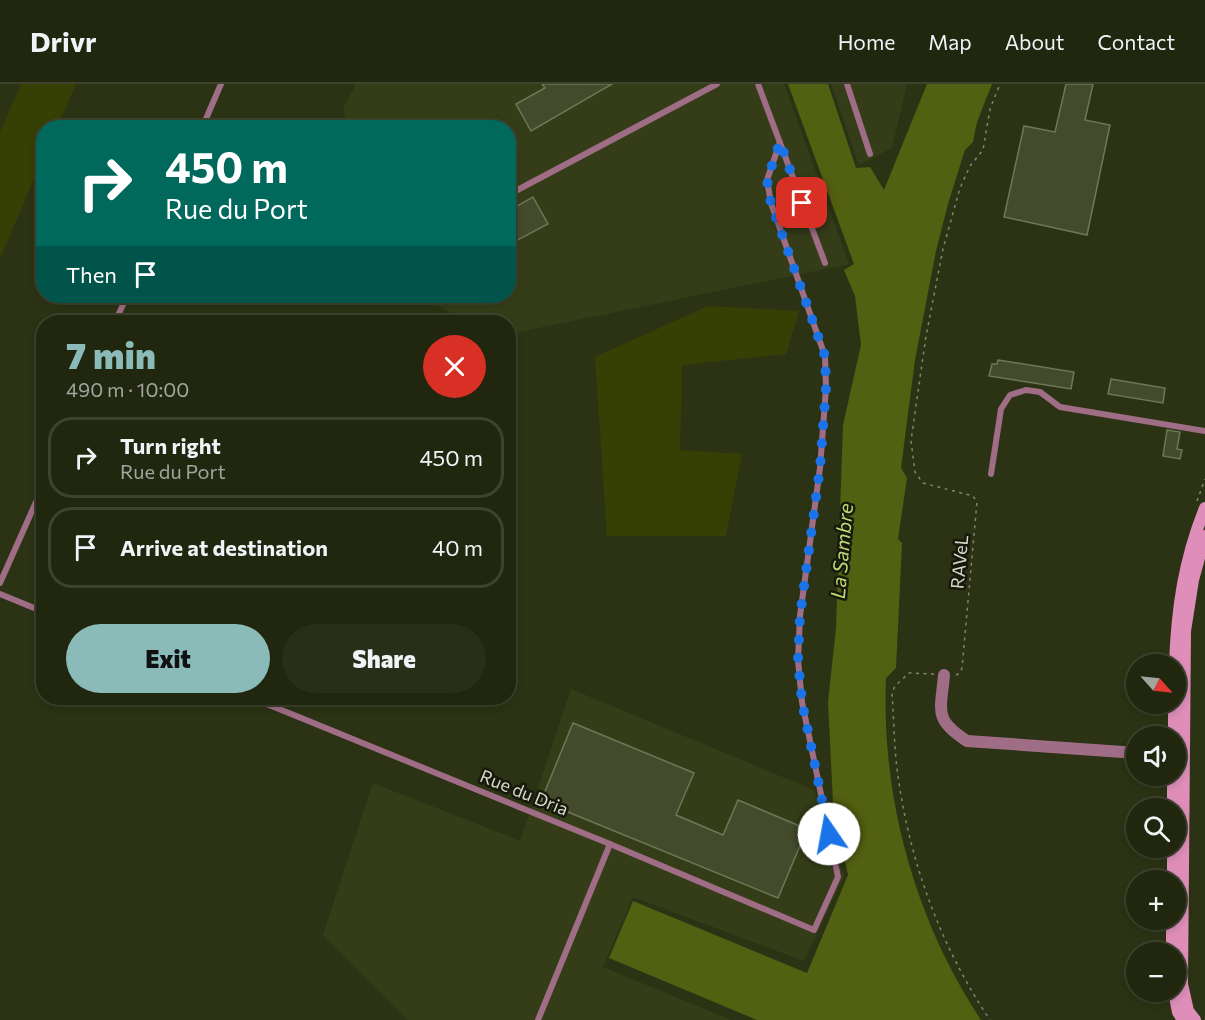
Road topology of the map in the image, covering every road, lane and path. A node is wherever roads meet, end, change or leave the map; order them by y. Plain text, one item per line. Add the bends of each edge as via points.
1 (221, 84) edge
2 (717, 84) edge
3 (758, 84) edge
4 (847, 84) edge
5 (1000, 84) edge
6 (205, 120) edge
7 (780, 142) junction
8 (870, 154) dead end
9 (516, 191) edge
10 (825, 263) dead end
11 (1205, 431) edge
12 (991, 474) dead end
13 (36, 502) edge
14 (1205, 508) edge
15 (1205, 536) edge
16 (0, 583) edge
17 (0, 594) edge
18 (36, 609) edge
19 (1175, 654) edge
20 (944, 675) junction
21 (269, 705) edge
22 (1181, 726) edge
23 (1126, 752) edge
24 (1180, 786) edge
25 (610, 844) junction
26 (1176, 1002) edge
27 (538, 1020) edge
28 (990, 1020) edge
29 (1183, 1020) edge
30 (1195, 1020) edge

1 - 6 lane
2 - 9 lane
3 - 7 lane
4 - 8 lane
5 - 20 path, RAVeL via 990,109 982,150 960,188 943,249 911,441 915,472 923,483 973,496 977,502 962,668 955,675
7 - 10 lane
7 - 25 lane, Rue du Dria via 767,180 771,203 825,356 820,468 800,616 798,660 802,702 838,877 813,930
11 - 12 lane via 1060,407 1040,392 1026,390 1010,394 1000,409
13 - 16 lane
14 - 19 main road via 1184,571
15 - 22 main road via 1185,631
17 - 18 lane
20 - 23 street via 941,714 950,730 967,741
20 - 28 path via 909,673 894,686 897,774 919,873 947,945
21 - 25 lane, Rue du Dria
24 - 30 main road via 1182,984 1188,1011
25 - 27 lane
26 - 29 main road

